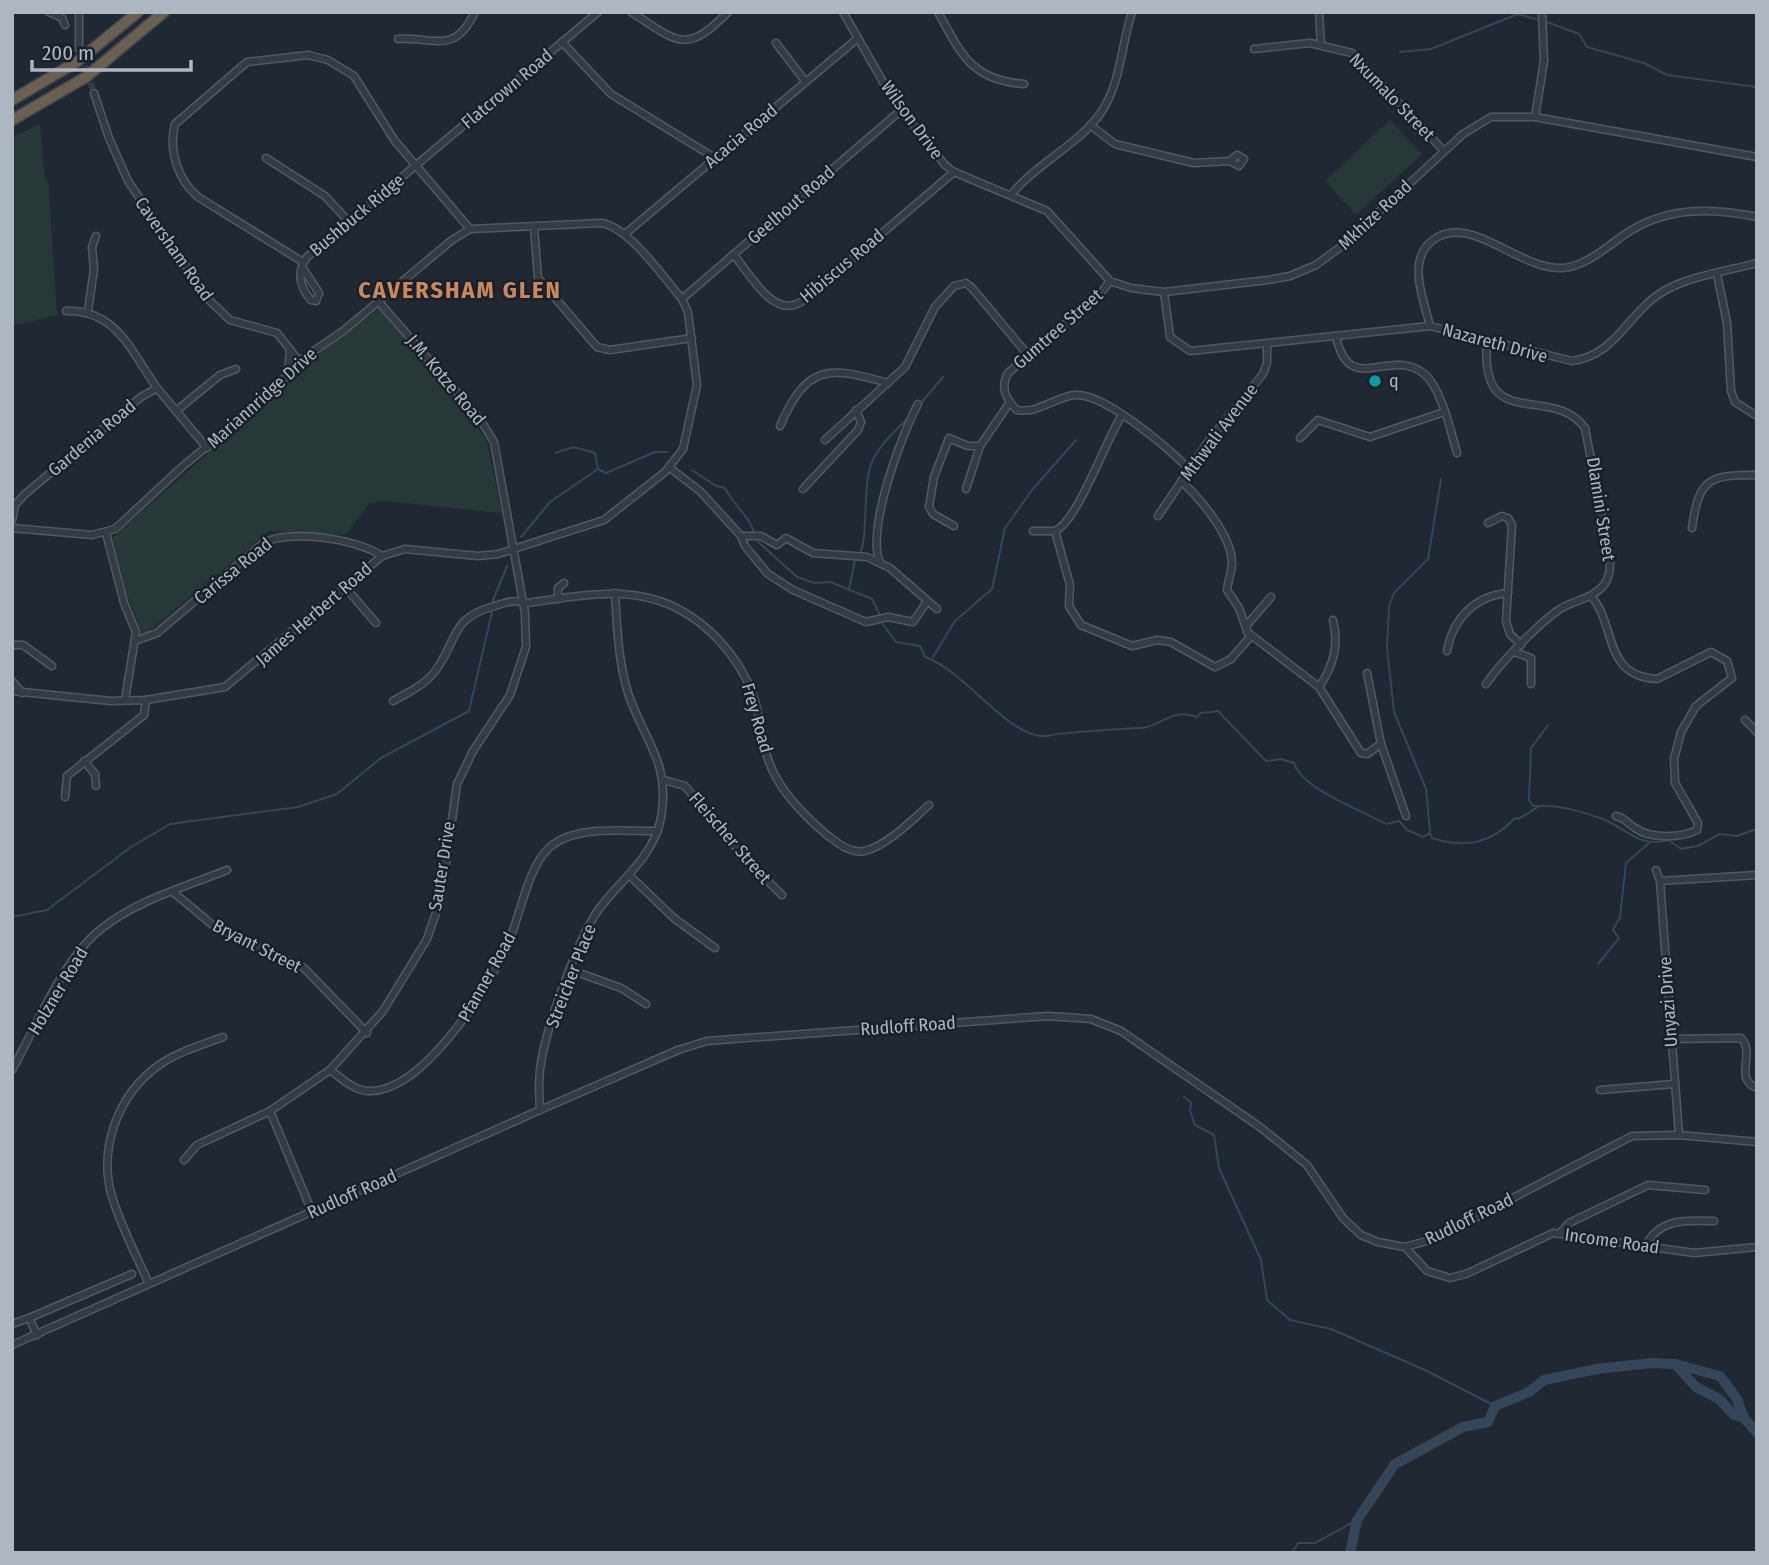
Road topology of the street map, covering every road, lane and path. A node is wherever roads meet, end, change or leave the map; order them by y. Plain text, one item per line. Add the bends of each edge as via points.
1 (49, 12) edge
2 (79, 12) edge
3 (138, 12) edge
4 (164, 12) edge
5 (475, 12) edge
6 (598, 12) edge
7 (631, 12) edge
8 (729, 12) edge
9 (843, 12) edge
10 (938, 12) edge
11 (1132, 12) edge
12 (1320, 12) edge
13 (1542, 12) edge
14 (65, 25) dead end
15 (858, 38) junction
16 (398, 39) dead end
17 (562, 42) junction
18 (776, 43) dead end
19 (1321, 44) junction
20 (79, 49) tunnel mouth
21 (1254, 50) dead end
22 (805, 81) junction
23 (1024, 84) dead end
24 (94, 93) tunnel mouth
25 (12, 100) edge
26 (901, 111) junction
27 (1535, 117) junction
28 (12, 121) edge
29 (1090, 125) junction
30 (1444, 151) junction
31 (1757, 157) edge
32 (266, 158) dead end
33 (715, 158) junction
34 (1230, 161) dead end
35 (415, 166) junction
36 (954, 172) junction
37 (1011, 195) junction
38 (1757, 217) edge
39 (349, 222) junction
40 (534, 227) junction
41 (634, 227) junction
42 (470, 229) junction
43 (625, 234) junction
44 (96, 236) dead end
45 (631, 241) junction
46 (734, 255) junction
47 (1757, 263) edge
48 (302, 265) junction
49 (1717, 274) junction
50 (1111, 281) junction
51 (1164, 292) junction
52 (682, 299) junction
53 (379, 302) junction
54 (66, 311) dead end
55 (88, 311) junction
56 (1430, 326) junction
57 (1336, 336) junction
58 (692, 338) junction
59 (1488, 340) junction
60 (1266, 345) junction
61 (290, 348) junction
62 (1028, 355) junction
63 (300, 362) junction
64 (236, 369) dead end
65 (287, 376) junction
66 (888, 383) junction
67 (157, 388) junction
68 (1010, 402) junction
69 (918, 404) dead end
70 (856, 410) junction
71 (176, 411) junction
72 (1444, 412) junction
73 (1122, 415) junction
74 (1757, 416) edge
75 (780, 426) dead end
76 (1300, 438) dead end
77 (825, 440) dead end
78 (980, 446) junction
79 (207, 447) junction
80 (1457, 453) dead end
81 (670, 468) junction
82 (1189, 469) junction
83 (1757, 475) edge
84 (1181, 481) junction
85 (803, 489) dead end
86 (966, 489) dead end
87 (1158, 516) dead end
88 (12, 520) edge
89 (1488, 523) dead end
90 (954, 526) dead end
91 (12, 528) edge
92 (1692, 528) dead end
93 (1033, 531) dead end
94 (1055, 531) junction
95 (106, 533) junction
96 (744, 537) junction
97 (512, 549) junction
98 (382, 556) junction
99 (881, 565) junction
100 (564, 583) dead end
101 (345, 587) junction
102 (615, 593) junction
103 (1508, 593) junction
104 (1591, 596) junction
105 (1271, 597) dead end
106 (558, 599) junction
107 (522, 601) junction
108 (926, 603) junction
109 (937, 609) dead end
110 (1333, 620) dead end
111 (376, 623) dead end
112 (1246, 628) junction
113 (1251, 636) junction
114 (135, 641) junction
115 (12, 645) edge
116 (1521, 645) junction
117 (1447, 651) dead end
118 (1514, 652) junction
119 (52, 666) dead end
120 (1367, 673) dead end
121 (12, 681) edge
122 (1486, 684) dead end
123 (1531, 684) dead end
124 (1319, 687) junction
125 (12, 691) edge
126 (22, 693) junction
127 (125, 700) junction
128 (146, 700) junction
129 (393, 701) dead end
130 (1745, 720) dead end
131 (1757, 732) edge
132 (1381, 744) junction
133 (84, 761) junction
134 (664, 780) junction
135 (96, 786) dead end
136 (65, 797) dead end
137 (929, 805) dead end
138 (1406, 816) dead end
139 (1616, 816) dead end
140 (658, 831) junction
141 (227, 870) dead end
142 (1656, 870) dead end
143 (629, 875) junction
144 (1757, 875) edge
145 (1660, 881) junction
146 (173, 892) junction
147 (782, 895) dead end
148 (715, 948) dead end
149 (571, 970) junction
150 (646, 1004) dead end
151 (367, 1032) junction
152 (223, 1037) dead end
153 (1671, 1039) junction
154 (12, 1070) edge
155 (330, 1070) junction
156 (1674, 1084) junction
157 (1757, 1088) edge
158 (1600, 1090) dead end
159 (540, 1110) junction
160 (270, 1111) junction
161 (1679, 1135) junction
162 (1757, 1142) edge
163 (184, 1160) dead end
164 (1705, 1190) dead end
165 (312, 1212) junction
166 (1714, 1221) dead end
167 (1560, 1233) junction
168 (1646, 1245) junction
169 (1405, 1247) junction
170 (1757, 1247) edge
171 (132, 1274) dead end
172 (149, 1284) junction
173 (29, 1318) junction
174 (12, 1324) edge
175 (37, 1335) junction
176 (12, 1345) edge

1 - 14 street via 62,18
2 - 20 street
3 - 25 highway via 78,61
4 - 28 highway via 94,71
5 - 16 street via 463,34 452,41
6 - 17 street, Flatcrown Road
7 - 8 street via 681,41 694,40
9 - 15 street, Wilson Drive
10 - 23 street via 969,63 1003,82
11 - 29 street via 1111,93
12 - 19 street
13 - 27 street via 1544,61
15 - 22 street, Acacia Road
15 - 26 street, Wilson Drive
17 - 33 street via 611,94
17 - 35 street, Flatcrown Road
18 - 22 street
19 - 21 street, Nxumalo Street
19 - 30 street, Nxumalo Street via 1355,55
22 - 33 street, Acacia Road
24 - 61 street, Caversham Road via 128,181 209,300 222,315 271,330
26 - 36 street, Wilson Drive
26 - 46 street, Geelhout Road
27 - 30 street, Mkhize Road via 1490,117
27 - 31 street, Mkhize Road
29 - 34 street via 1121,146 1194,163
29 - 37 street
30 - 51 street, Mkhize Road via 1343,245 1304,271 1269,281
32 - 39 street via 325,196
33 - 41 street, Acacia Road
35 - 39 street, Bushbuck Ridge
35 - 42 street, Bushbuck Ridge
35 - 48 street via 354,76 317,56 247,62 182,115 173,133 178,170 186,186
36 - 37 street, Wilson Drive
36 - 46 street, Hibiscus Road via 790,308 772,300
37 - 50 street via 1054,216
38 - 56 street via 1710,210 1668,214 1639,225 1590,259 1559,268 1530,262 1467,233 1442,235 1429,243 1419,262
39 - 48 street, Bushbuck Ridge
40 - 42 street
40 - 43 street via 601,223
40 - 58 street via 538,278 597,347 610,350
41 - 43 street, Acacia Road
41 - 45 street
42 - 53 street, Mariannridge Drive
43 - 45 street, James Herbert Road
44 - 55 street
45 - 52 street, James Herbert Road
46 - 52 street, Geelhout Road
47 - 49 street, Nazareth Drive
48 - 48 street, Bushbuck Ridge via 319,293 316,301 301,287
49 - 59 street, Nazareth Drive via 1662,292 1611,344 1587,358 1556,359
49 - 74 street via 1727,323 1732,397
50 - 51 street, Mkhize Road
50 - 62 street, Gumtree Street
51 - 60 street, Nazareth Drive via 1168,331 1186,350
52 - 58 street, James Herbert Road
53 - 63 street, Mariannridge Drive
53 - 97 street, J.M. Kotze Road via 490,433 499,461
54 - 55 street
55 - 67 street via 113,325
56 - 57 street, Nazareth Drive
56 - 59 street, Nazareth Drive
57 - 60 street, Nazareth Drive
57 - 72 street via 1341,357 1352,366 1404,365 1423,373
58 - 81 street, James Herbert Road via 696,394 682,449
59 - 104 street, Dlamini Street via 1488,374 1504,397 1516,404 1570,413 1588,435 1611,559 1606,582
60 - 82 street, Mthwali Avenue via 1268,363 1263,374
61 - 63 street, Caversham Road
61 - 65 street
62 - 66 street via 962,282 935,307 909,362
62 - 68 street, Gumtree Street via 1005,377 1003,387
63 - 65 street, Mariannridge Drive
64 - 71 street via 219,374
65 - 79 street, Mariannridge Drive
66 - 70 street
66 - 75 street via 861,375 816,374
67 - 71 street
67 - 88 street, Gardenia Road via 24,495 15,505
68 - 73 street via 1017,410 1026,411 1081,395
68 - 78 street
69 - 99 street via 898,446 881,510 875,540
70 - 77 street
70 - 85 street via 861,422 858,430
71 - 79 street
72 - 76 street via 1370,438 1321,420
72 - 80 street
73 - 82 street via 1153,435
73 - 94 street via 1072,515
78 - 86 street
78 - 90 street via 949,438 934,477 929,508
79 - 95 street, Mariannridge Drive
81 - 96 street via 701,492
81 - 97 street, James Herbert Road via 604,520
82 - 84 street, Mthwali Avenue
83 - 92 street via 1727,474 1713,480 1698,499
84 - 87 street, Mthwali Avenue
84 - 112 street via 1205,504 1228,550 1232,565 1227,588
89 - 103 street via 1502,516 1511,525
91 - 95 street
93 - 94 street
94 - 113 street via 1070,585 1069,606 1086,627 1132,646 1171,642 1215,667 1231,659
95 - 114 street
96 - 99 street via 761,536 777,545 786,538 813,553 867,557
96 - 108 street via 745,546 782,584 866,622 888,617 913,622
97 - 98 street, James Herbert Road via 478,556 405,549
97 - 107 street, Sauter Drive
98 - 101 street, James Herbert Road
98 - 114 street, Carissa Road via 360,543 276,536 157,633
99 - 108 street via 895,572
100 - 106 street via 558,588
101 - 111 street
101 - 128 street, James Herbert Road via 233,682
102 - 106 street, Frey Road
102 - 134 street via 619,652 628,692 656,750
102 - 137 street, Frey Road via 670,604 716,637 747,680 777,780 817,826 845,848 857,852 877,845
103 - 116 street via 1507,629
103 - 117 street via 1462,614 1450,630
104 - 116 street via 1558,610
104 - 139 street via 1616,656 1631,672 1657,679 1711,652 1727,662 1732,678 1696,706 1681,732 1674,759 1675,783 1698,823 1697,830 1673,836 1643,832
105 - 112 street
106 - 107 street, Frey Road
107 - 129 street, Frey Road via 467,617 436,669 418,687
107 - 151 street, Sauter Drive via 526,629 520,670 457,784 441,898 431,928 416,961
108 - 109 street
110 - 124 street via 1335,653
112 - 113 street
113 - 124 street
114 - 127 street
115 - 119 street via 23,645
116 - 118 street
118 - 122 street
118 - 123 street via 1531,658
120 - 132 street
121 - 126 street
124 - 132 street via 1361,753
125 - 126 street, James Herbert Road
126 - 127 street, James Herbert Road
127 - 128 street, James Herbert Road
128 - 133 street via 144,715
130 - 131 street
132 - 138 street
133 - 135 street via 95,774
133 - 136 street via 65,778
134 - 140 street, Streicher Place
134 - 147 street, Fleischer Street via 685,786
140 - 143 street, Streicher Place via 650,851
140 - 155 street, Pfanner Road via 581,834 551,845 538,862 498,964 437,1052 396,1081 372,1091 353,1086
141 - 146 street, Holzner Road
142 - 145 street, Unyazi Drive
143 - 148 street via 675,919
143 - 149 street, Streicher Place via 588,925
144 - 145 street
145 - 153 street, Unyazi Drive
146 - 151 street, Bryant Street via 215,927 304,968
146 - 154 street, Holzner Road via 126,912 90,939 70,965
149 - 150 street via 621,988
149 - 159 street, Streicher Place via 542,1056
151 - 155 street, Sauter Drive
152 - 172 street via 160,1064 142,1079 127,1097 110,1137 107,1172 113,1199
153 - 156 street, Unyazi Drive
153 - 157 street via 1744,1039 1744,1078
155 - 160 street, Sauter Drive
156 - 158 street
156 - 161 street, Unyazi Drive
159 - 165 street, Rudloff Road
159 - 169 street, Rudloff Road via 707,1041 1080,1017 1121,1031 1282,1143 1307,1165 1343,1218 1361,1235
160 - 163 street, Sauter Drive via 204,1140
160 - 165 street
161 - 162 street, Rudloff Road
161 - 169 street, Rudloff Road via 1642,1134 1622,1140 1434,1239
164 - 167 street via 1648,1185 1569,1223
165 - 172 street, Rudloff Road
166 - 168 street via 1674,1221 1656,1231
167 - 168 street, Income Road
167 - 169 street, Income Road via 1450,1278 1427,1271
168 - 170 street, Income Road via 1703,1253
171 - 173 street
172 - 175 street, Rudloff Road
173 - 174 street
173 - 175 street
175 - 176 street, Rudloff Road

